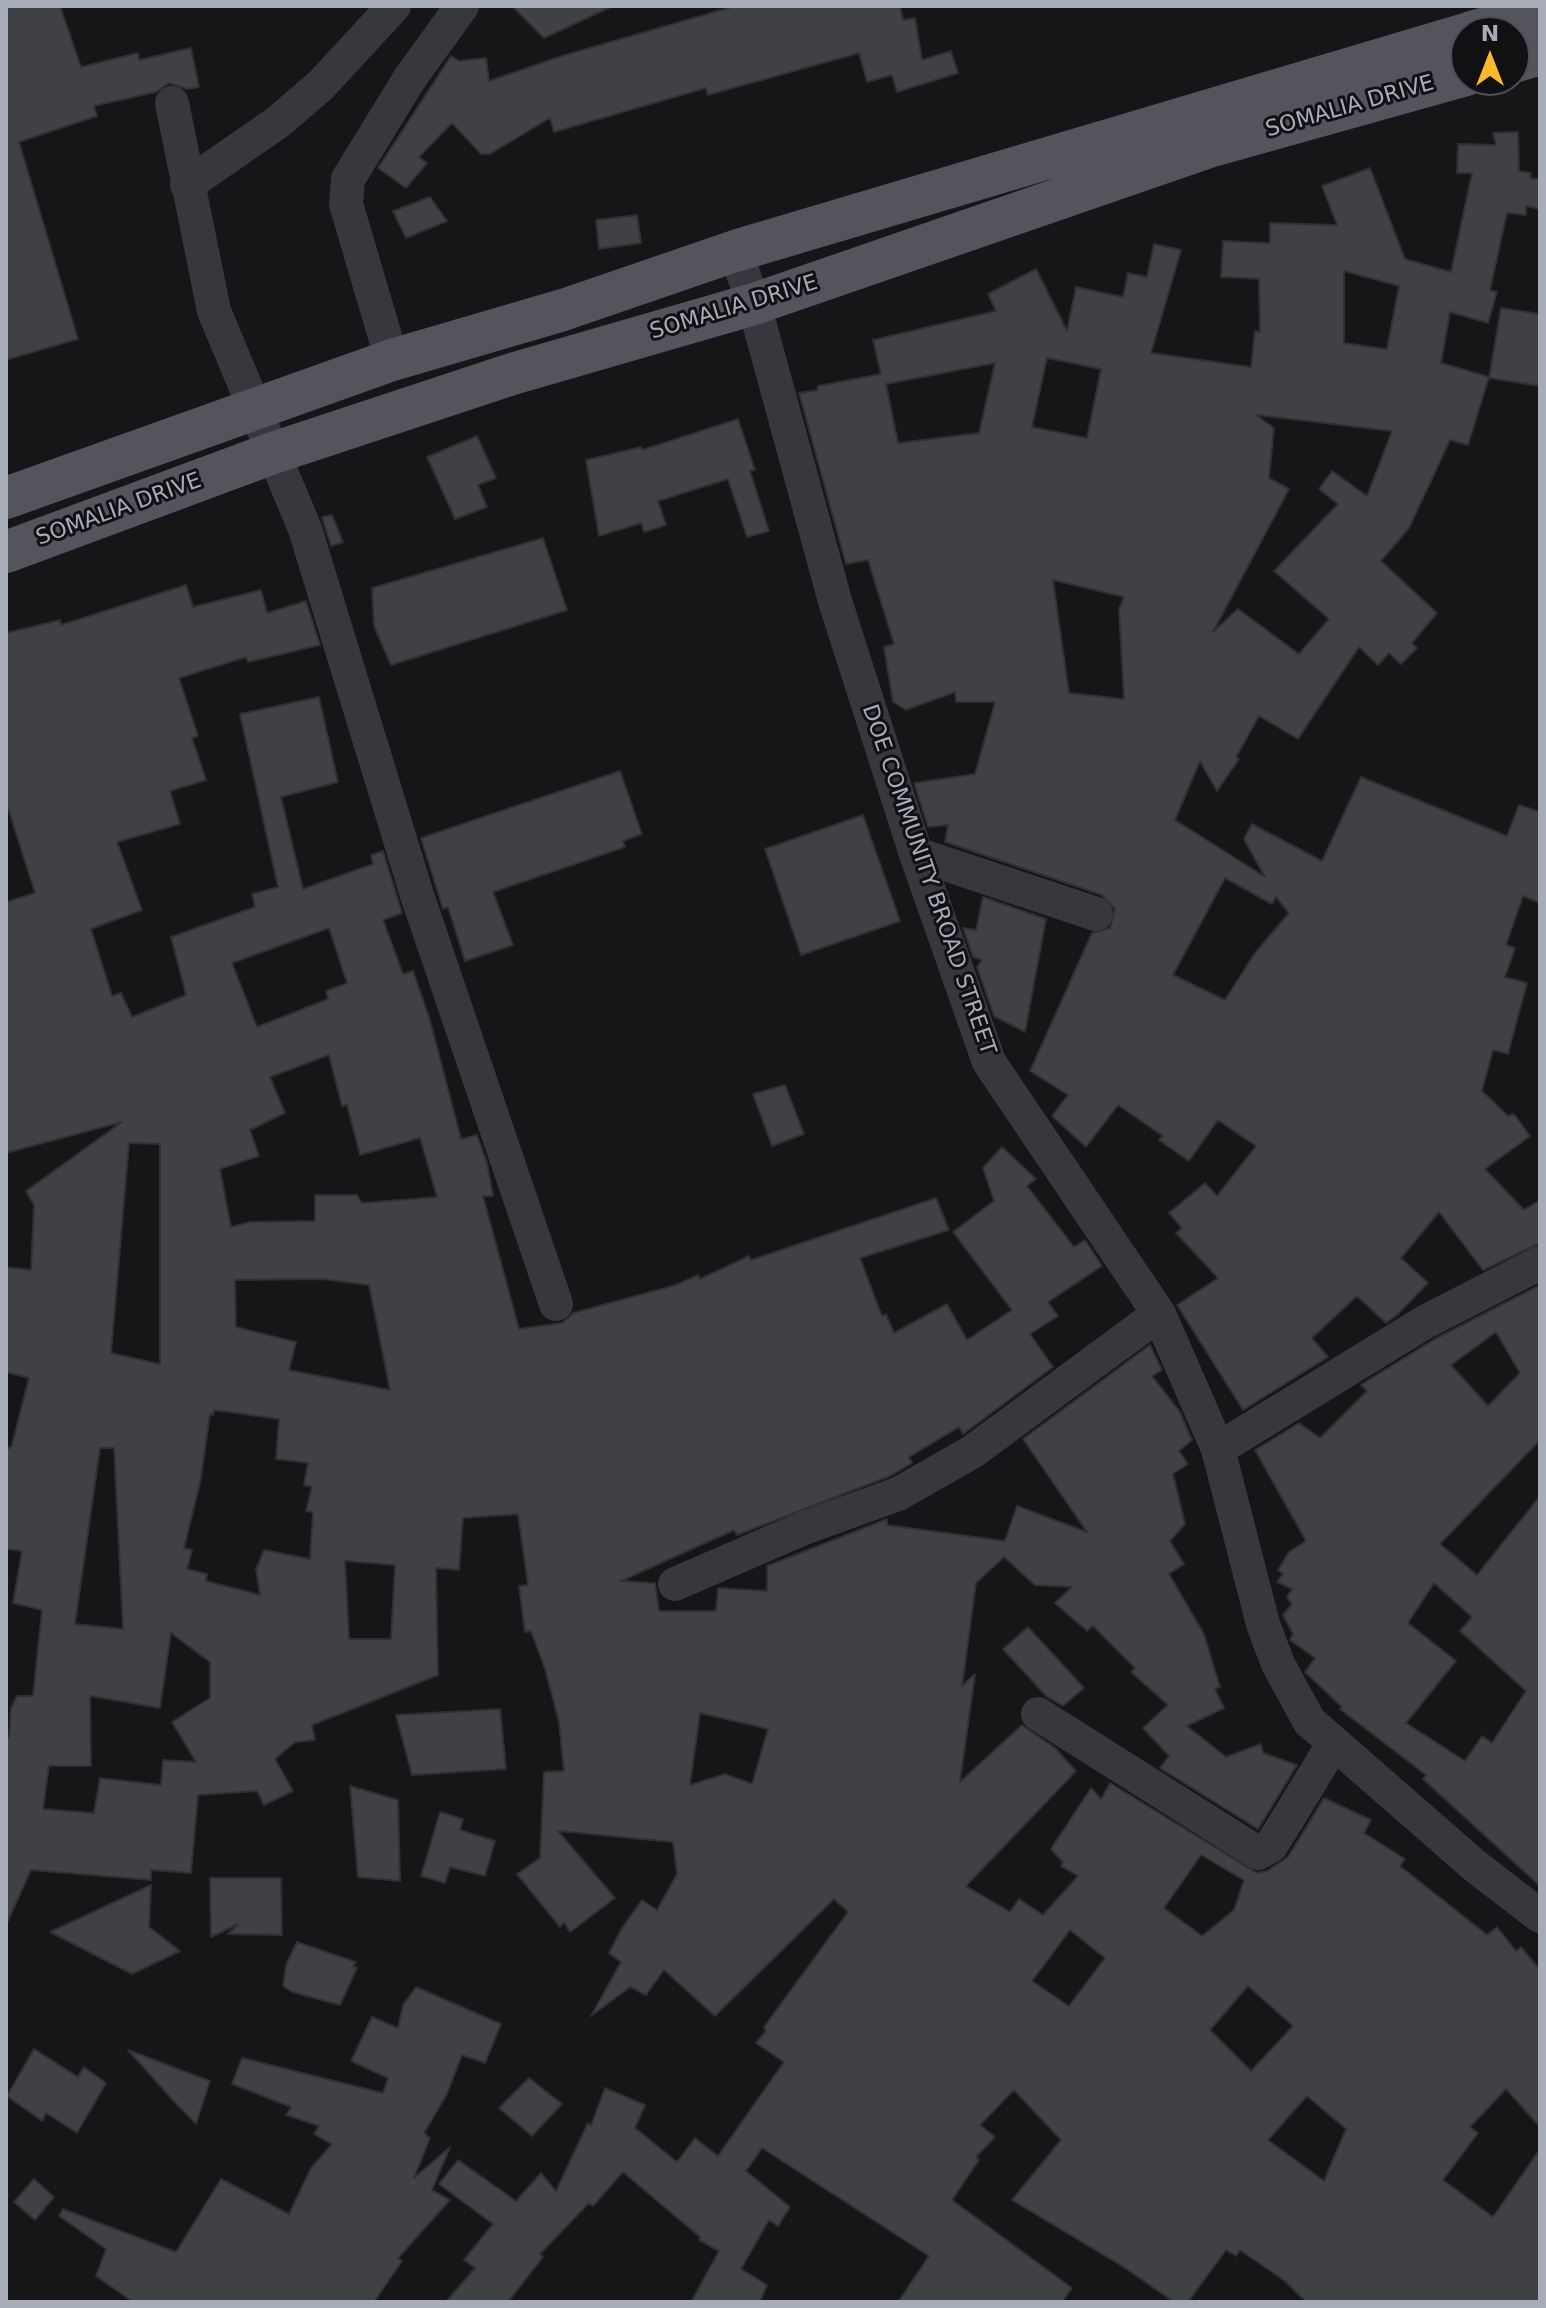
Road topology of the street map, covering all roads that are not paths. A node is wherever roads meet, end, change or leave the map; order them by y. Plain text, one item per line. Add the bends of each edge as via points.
1 (394, 6) edge
2 (462, 6) edge
3 (1450, 39) edge
4 (1450, 79) edge
5 (172, 103) dead end
6 (187, 185) junction
7 (735, 251) junction
8 (754, 304) junction
9 (392, 360) junction
10 (252, 409) junction
11 (273, 453) junction
12 (6, 498) edge
13 (6, 552) edge
14 (916, 854) junction
15 (1096, 914) dead end
16 (1540, 1263) edge
17 (556, 1304) dead end
18 (1159, 1314) junction
19 (1218, 1449) junction
20 (675, 1584) dead end
21 (1038, 1714) dead end
22 (1334, 1743) junction
23 (1540, 1916) edge

1 - 6 street via 321,85
2 - 9 street via 348,179 346,204
3 - 7 main road, SOMALIA DRIVE
4 - 8 main road, SOMALIA DRIVE via 1212,146
5 - 6 street
6 - 10 street via 214,311
7 - 8 street, DOE COMMUNITY BROAD STREET
7 - 9 main road, SOMALIA DRIVE via 563,310
8 - 11 main road, SOMALIA DRIVE via 512,374
8 - 14 street, DOE COMMUNITY BROAD STREET via 835,601
9 - 10 main road, SOMALIA DRIVE
10 - 11 street
10 - 12 main road, SOMALIA DRIVE
11 - 13 main road, SOMALIA DRIVE
11 - 17 street via 305,529 417,895
14 - 15 street
14 - 18 street, DOE COMMUNITY BROAD STREET via 989,1062
16 - 19 street via 1425,1322
18 - 19 street, DOE COMMUNITY BROAD STREET
18 - 20 street via 972,1452 898,1494
19 - 22 street, DOE COMMUNITY BROAD STREET via 1278,1664 1309,1721
21 - 22 street via 1258,1853 1271,1846
22 - 23 street, DOE COMMUNITY BROAD STREET

